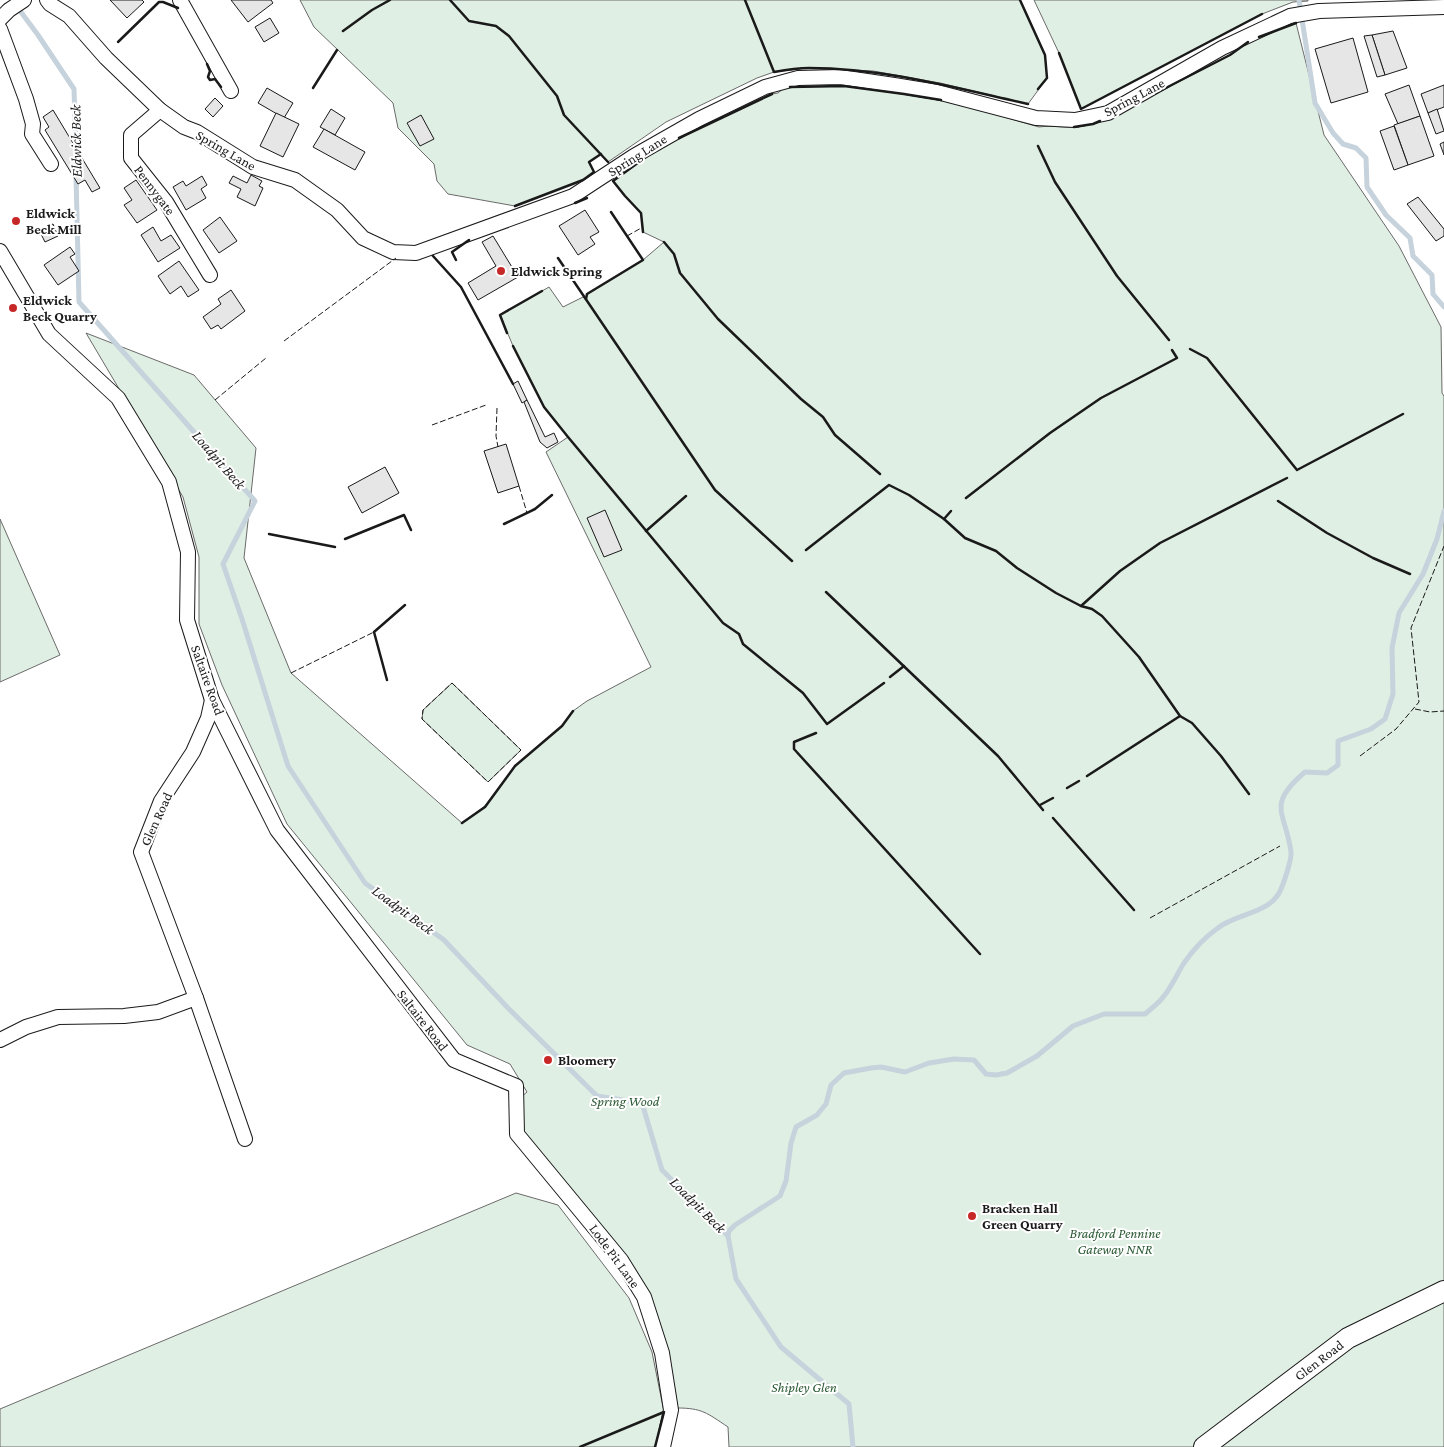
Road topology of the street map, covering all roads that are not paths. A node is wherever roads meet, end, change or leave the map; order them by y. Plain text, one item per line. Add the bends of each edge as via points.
1 (46, 0) edge
2 (180, 0) edge
3 (1444, 7) edge
4 (0, 29) edge
5 (230, 91) dead end
6 (160, 110) junction
7 (51, 164) dead end
8 (0, 251) edge
9 (210, 275) dead end
10 (212, 700) junction
11 (196, 998) junction
12 (0, 1040) edge
13 (516, 1086) joint
14 (245, 1139) dead end
15 (1444, 1292) edge
16 (663, 1447) edge
17 (1204, 1447) edge

1 - 6 street, Spring Lane via 69,16 106,58
2 - 5 street
3 - 6 street, Spring Lane via 1290,16 1222,48 1108,113 1075,120 1036,118 937,92 840,77 798,78 765,87 698,119 574,196 416,253 393,252 363,238 337,210 295,180 254,167
4 - 7 street via 26,99 33,124 32,134
6 - 9 street, Pennygate via 131,135 131,158 166,202
8 - 10 street, Saltaire Road via 49,334 118,398 169,482 188,552 187,620
10 - 11 street, Glen Road via 193,752 161,801 140,852
10 - 13 street, Saltaire Road via 277,830 454,1060
11 - 12 street via 158,1012 58,1017 26,1027
11 - 14 street, Glen Road
13 - 16 street, Lode Pit Lane via 517,1134 621,1260 644,1297 662,1353 671,1410
15 - 17 street, Glen Road via 1348,1338

